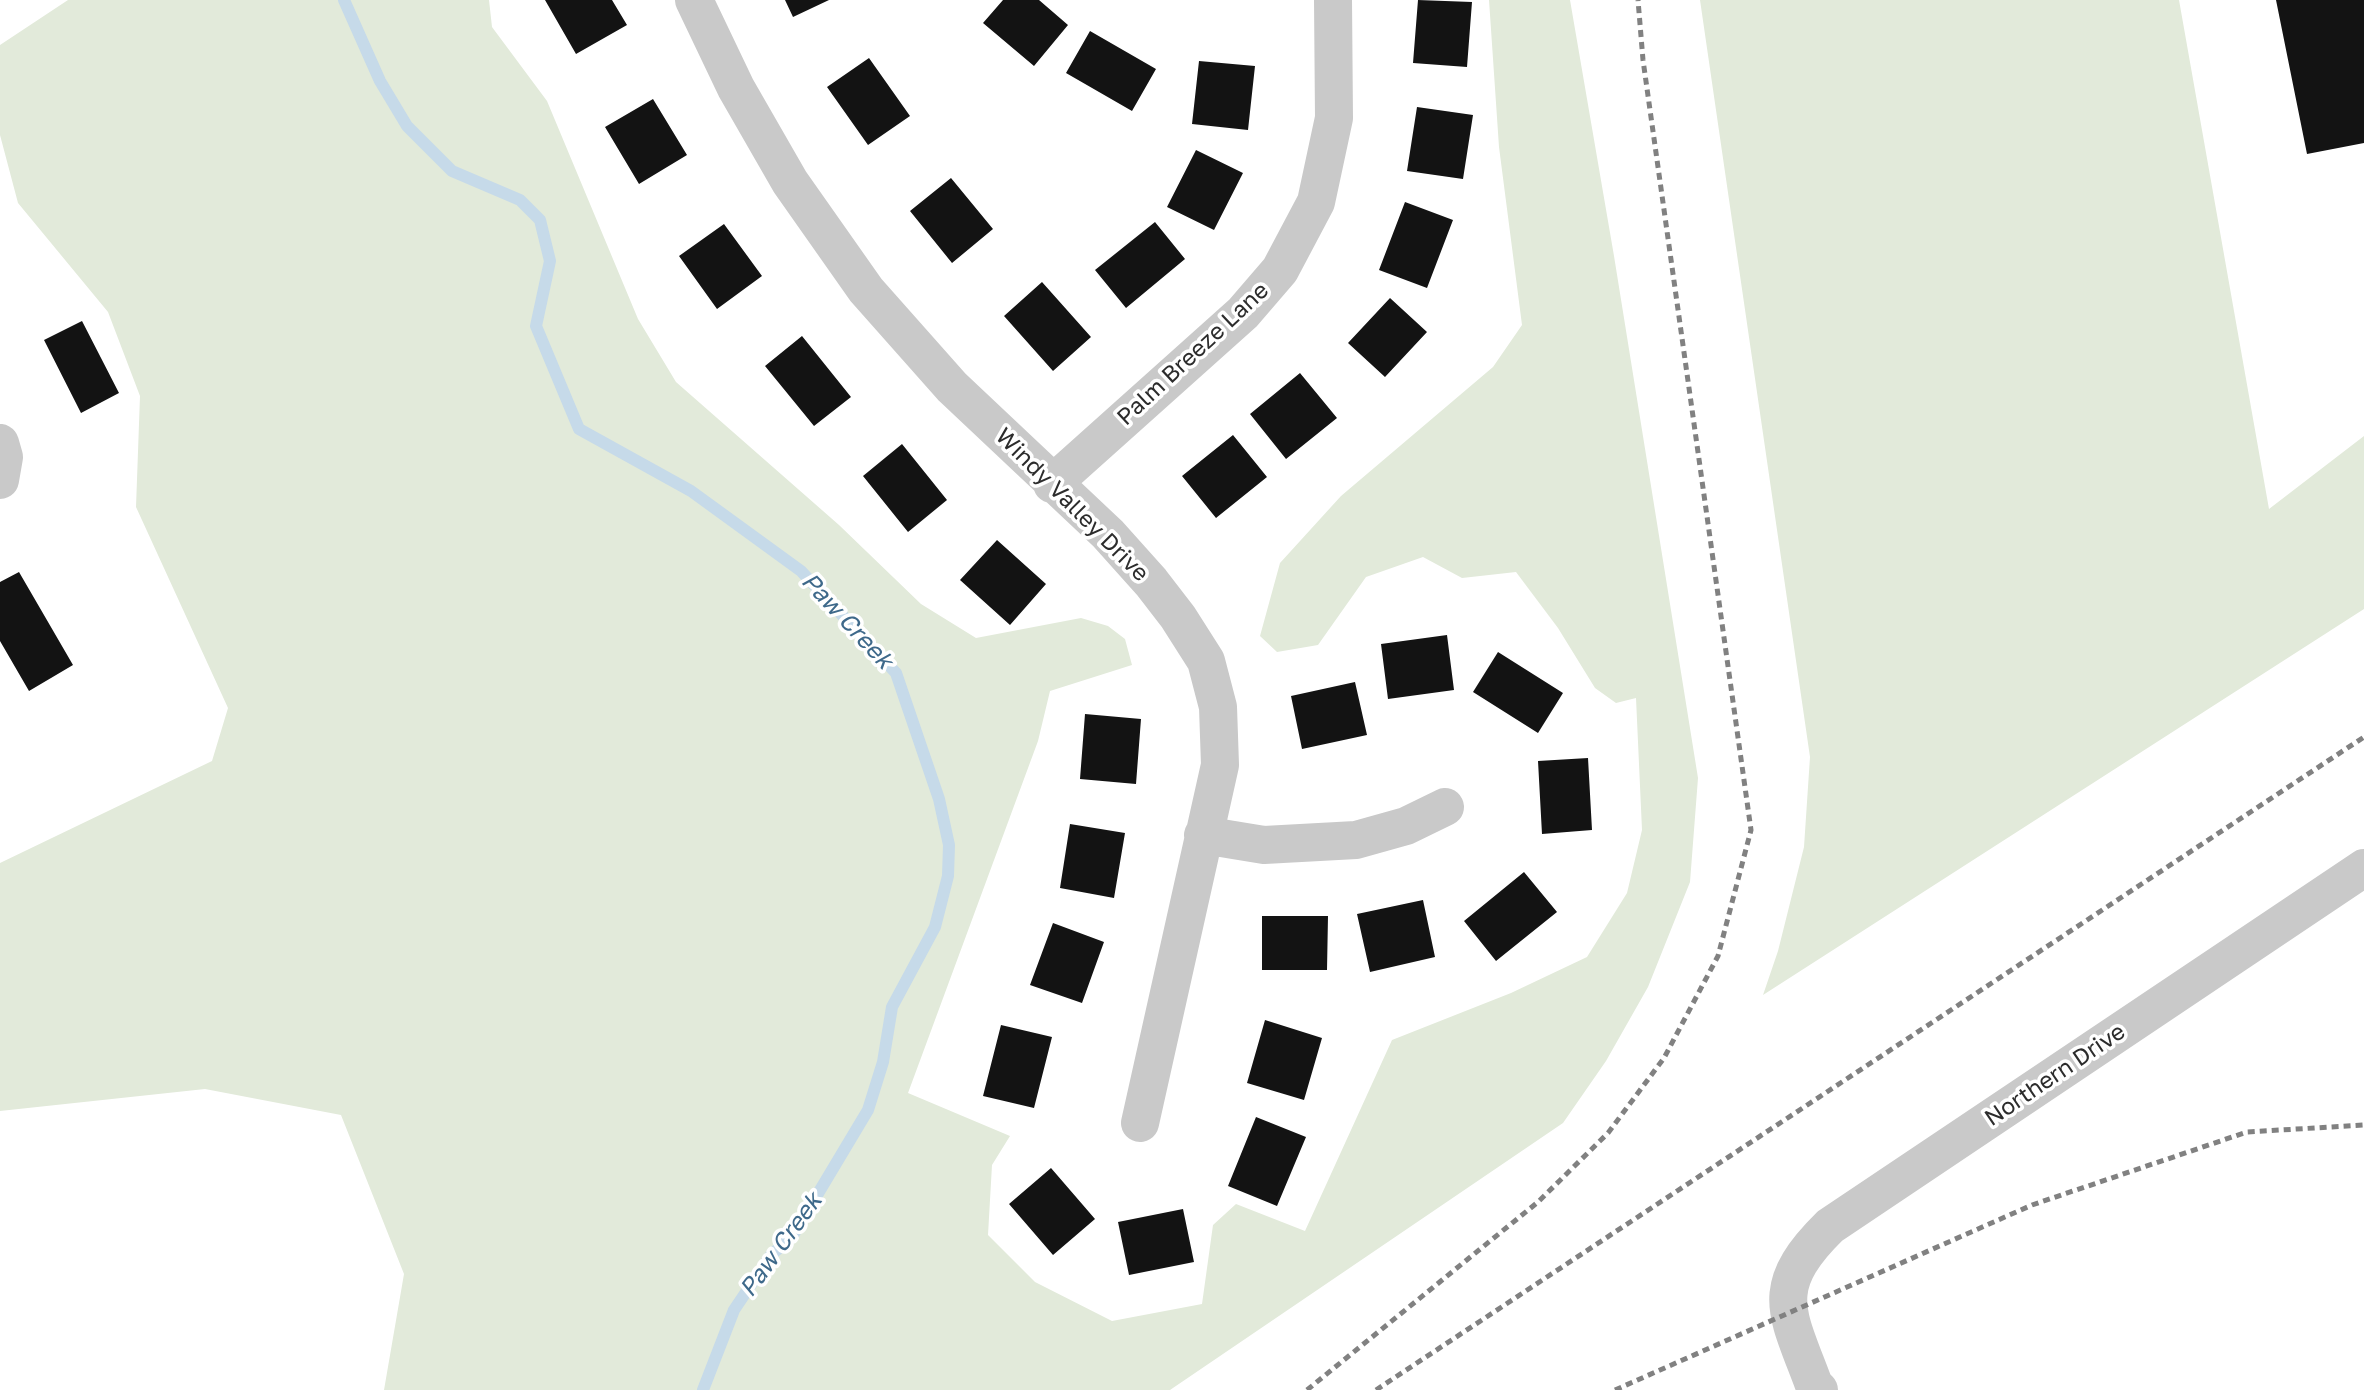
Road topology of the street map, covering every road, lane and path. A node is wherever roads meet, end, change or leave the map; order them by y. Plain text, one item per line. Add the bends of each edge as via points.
1 (694, 0) edge
2 (1333, 0) edge
3 (1052, 484) junction
4 (1445, 807) dead end
5 (1203, 835) junction
6 (2364, 868) edge
7 (1140, 1123) dead end
8 (1819, 1390) edge

1 - 3 street, Windy Valley Drive via 736,88 790,182 866,290 951,387
2 - 3 street, Palm Breeze Lane via 1334,118 1316,202 1280,270 1243,313
3 - 5 street, Windy Valley Drive via 1108,534 1151,582 1206,661 1218,707 1220,765
4 - 5 street via 1406,826 1356,840 1264,845
5 - 7 street, Windy Valley Drive
6 - 8 street, Northern Drive via 1830,1227 1810,1246 1788,1288 1788,1314

